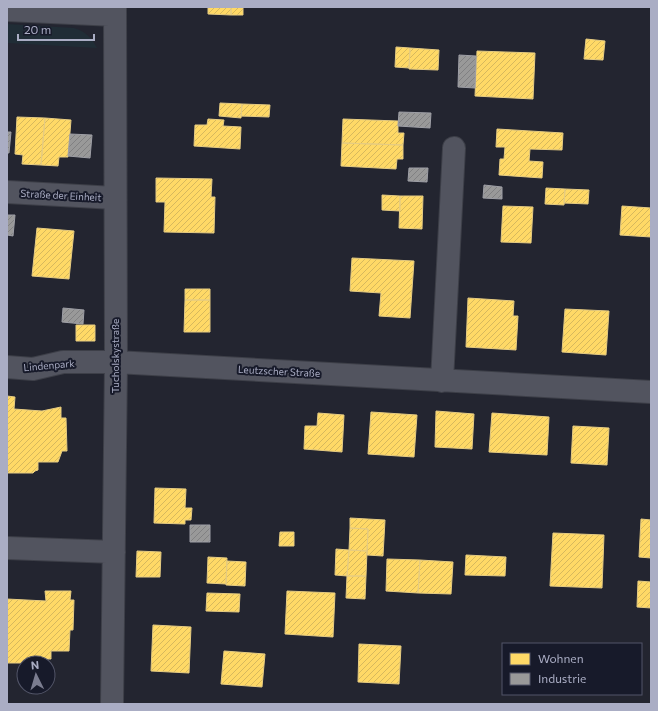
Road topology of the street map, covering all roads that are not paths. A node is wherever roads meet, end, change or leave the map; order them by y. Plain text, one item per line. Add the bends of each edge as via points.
1 (7, 10) edge
2 (115, 11) edge
3 (454, 148) dead end
4 (7, 192) edge
5 (115, 198) junction
6 (116, 362) junction
7 (7, 367) edge
8 (442, 381) junction
9 (651, 392) edge
10 (7, 548) edge
11 (114, 552) junction
12 (112, 704) edge

1 - 2 street
2 - 5 street, Tucholskystraße
3 - 8 street
4 - 5 street, Straße der Einheit
5 - 6 street, Tucholskystraße
6 - 7 street, Lindenpark via 63,362 33,369
6 - 8 street, Leutzscher Straße
6 - 11 street, Tucholskystraße
8 - 9 street, Leutzscher Straße
10 - 11 street
11 - 12 street, Tucholskystraße

